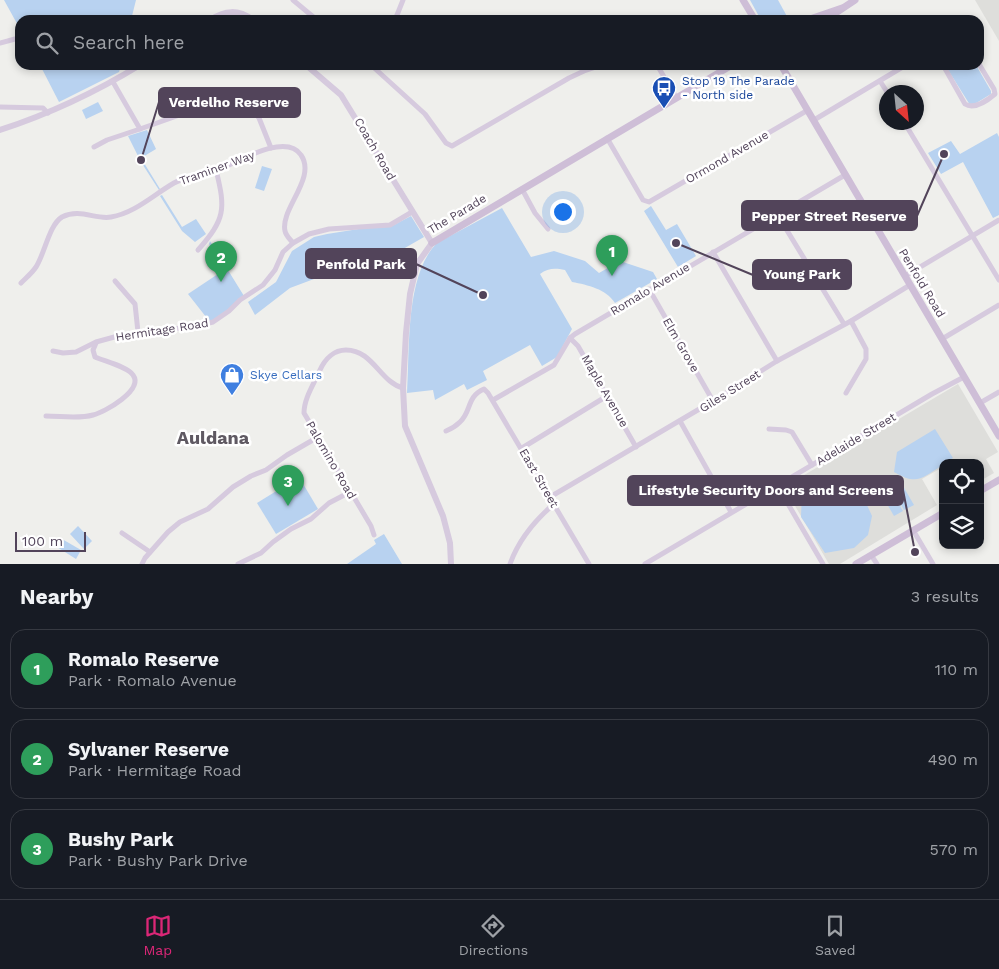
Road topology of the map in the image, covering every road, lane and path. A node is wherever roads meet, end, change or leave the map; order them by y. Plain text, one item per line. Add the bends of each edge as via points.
1 (293, 0) edge
2 (403, 0) edge
3 (743, 0) edge
4 (855, 0) edge
5 (842, 8) junction
6 (219, 15) edge
7 (244, 15) edge
8 (311, 15) edge
9 (397, 15) edge
10 (752, 15) edge
11 (822, 15) edge
12 (832, 15) edge
13 (15, 39) dead end
14 (0, 43) edge
15 (132, 70) edge
16 (312, 70) edge
17 (377, 70) edge
18 (587, 70) edge
19 (660, 70) edge
20 (724, 70) edge
21 (784, 70) edge
22 (898, 70) edge
23 (946, 70) edge
24 (983, 70) edge
25 (880, 81) junction
26 (113, 82) junction
27 (883, 85) edge
28 (997, 92) edge
29 (676, 98) junction
30 (0, 107) edge
31 (808, 110) junction
32 (48, 113) junction
33 (814, 120) junction
34 (140, 129) junction
35 (0, 130) edge
36 (909, 130) edge
37 (607, 138) junction
38 (94, 147) dead end
39 (271, 148) junction
40 (216, 170) junction
41 (845, 175) junction
42 (522, 189) junction
43 (412, 212) junction
44 (777, 214) junction
45 (999, 220) edge
46 (548, 229) dead end
47 (973, 235) junction
48 (293, 243) junction
49 (432, 243) junction
50 (198, 250) dead end
51 (713, 252) junction
52 (905, 276) junction
53 (115, 280) dead end
54 (999, 280) edge
55 (21, 283) dead end
56 (910, 285) junction
57 (649, 290) junction
58 (999, 305) edge
59 (851, 320) junction
60 (844, 324) junction
61 (138, 332) junction
62 (570, 338) junction
63 (942, 339) junction
64 (96, 342) junction
65 (54, 351) dead end
66 (777, 361) junction
67 (964, 376) junction
68 (403, 388) junction
69 (999, 392) edge
70 (846, 393) dead end
71 (607, 396) junction
72 (493, 400) junction
73 (713, 401) junction
74 (980, 403) junction
75 (46, 416) dead end
76 (680, 421) junction
77 (769, 429) dead end
78 (446, 431) dead end
79 (999, 436) edge
80 (318, 437) junction
81 (636, 447) junction
82 (522, 448) junction
83 (812, 465) junction
84 (999, 480) edge
85 (777, 485) junction
86 (984, 489) edge
87 (350, 492) junction
88 (550, 497) junction
89 (554, 504) junction
90 (731, 512) junction
91 (939, 515) edge
92 (914, 530) junction
93 (122, 533) dead end
94 (374, 535) dead end
95 (150, 552) junction
96 (871, 555) junction
97 (142, 564) edge
98 (238, 564) edge
99 (451, 564) edge
100 (510, 564) edge
101 (588, 564) edge
102 (645, 564) edge
103 (823, 564) edge
104 (856, 564) edge
105 (877, 564) edge
106 (934, 564) edge

1 - 8 street
2 - 9 street
3 - 10 main road
4 - 5 main road
5 - 11 main road
5 - 12 main road
6 - 7 street via 231,11
13 - 14 street
15 - 26 street
16 - 43 street, Coach Road via 341,95
17 - 18 street via 425,114 446,143 452,146
19 - 29 street
20 - 29 main road, The Parade
21 - 31 main road, Penfold Road
22 - 25 street
23 - 28 street via 969,107
24 - 28 street
25 - 27 street
25 - 33 street
26 - 32 street
26 - 34 street
29 - 37 main road, The Parade
30 - 32 street via 43,108
31 - 33 main road, Penfold Road
31 - 37 street, Ormond Avenue via 651,202 643,200
32 - 35 street
33 - 41 main road, Penfold Road
34 - 38 street
34 - 39 street via 222,100 238,102 251,108 259,118
36 - 47 street
37 - 42 main road, The Parade
39 - 40 street, Traminer Way
39 - 48 street, Traminer Way via 294,148 306,166 284,229
40 - 50 street via 223,202 221,214 213,232
40 - 55 street, Traminer Way via 176,182 130,211 109,218 77,213 62,217 52,227 36,267
41 - 44 street, Romalo Avenue
41 - 52 main road, Penfold Road
42 - 46 street
42 - 49 main road, The Parade
43 - 48 street, Hermitage Road via 390,225 329,228
43 - 49 street, Coach Road
44 - 51 street, Romalo Avenue
44 - 60 street
45 - 47 street
47 - 52 street
47 - 54 street
48 - 61 street, Hermitage Road via 283,252 263,286 213,322
49 - 68 street, The Parade via 417,264 410,294
51 - 57 street, Romalo Avenue
51 - 66 street
52 - 56 main road, Penfold Road
53 - 61 street via 135,304
56 - 59 street, Giles Street
56 - 63 main road, Penfold Road
57 - 62 street, Romalo Avenue
57 - 73 street, Elm Grove
58 - 63 street
59 - 60 street, Giles Street
59 - 70 street via 866,349 866,358
60 - 66 street, Giles Street
61 - 64 street, Hermitage Road
62 - 71 street, Maple Avenue
62 - 72 street, Romalo Avenue via 554,365
63 - 67 main road, Penfold Road
64 - 65 street, Hermitage Road via 76,352 63,354
64 - 75 street via 94,357 133,375 134,387 128,395 94,415
66 - 73 street, Giles Street
67 - 74 main road, Penfold Road
67 - 83 street, Adelaide Street
68 - 80 street, Palomino Road via 393,383 366,355 338,350 322,366 304,405 304,414
68 - 99 street, The Parade via 405,426 443,516
69 - 74 street
71 - 81 street, Maple Avenue
71 - 82 street
72 - 78 street, East Street via 484,389 477,392 470,400 462,421
72 - 82 street, East Street
73 - 76 street, Giles Street
74 - 79 main road, Penfold Road
76 - 81 street, Giles Street
76 - 90 street
77 - 83 street via 792,432
80 - 87 street, Palomino Road
80 - 95 street via 233,487 208,509 180,522
81 - 88 street, Giles Street
82 - 88 street, East Street
83 - 85 street, Adelaide Street
84 - 86 main road
85 - 90 street, Adelaide Street
85 - 103 street
87 - 94 street, Palomino Road
87 - 98 street via 291,529 261,553
88 - 89 street, East Street
89 - 100 street via 534,522
89 - 101 street, East Street
90 - 102 street, Adelaide Street
91 - 92 main road
92 - 96 main road
92 - 106 street
93 - 95 street
95 - 97 street
96 - 104 main road
96 - 105 street

